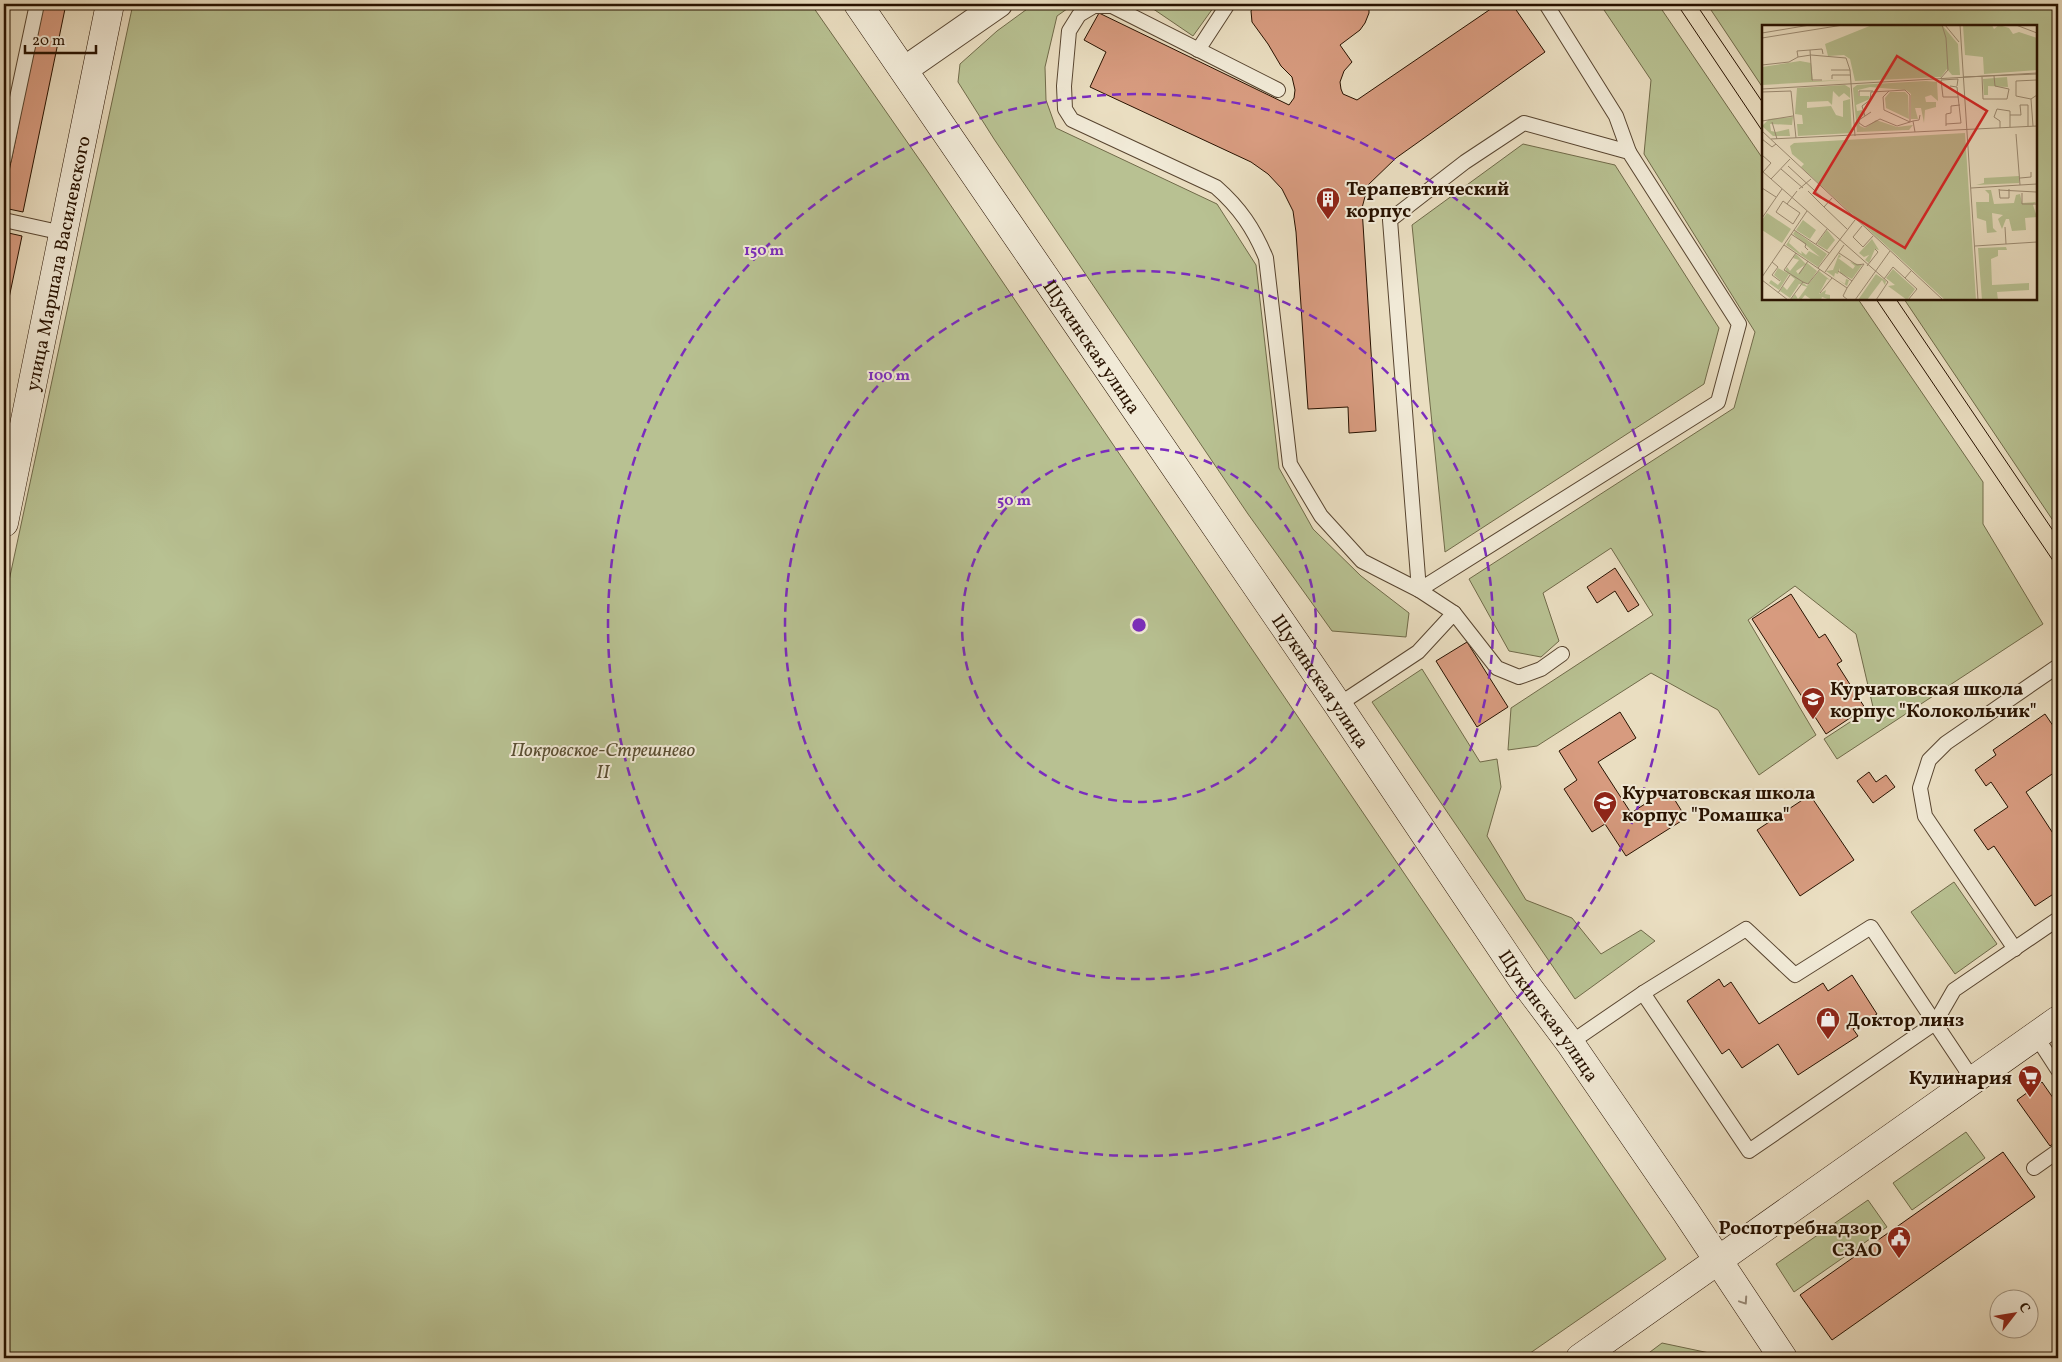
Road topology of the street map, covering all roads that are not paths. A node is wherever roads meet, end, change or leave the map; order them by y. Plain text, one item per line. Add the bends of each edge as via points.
1 (37, 4) edge
2 (110, 4) edge
3 (858, 4) edge
4 (999, 4) edge
5 (1228, 4) edge
6 (1546, 4) edge
7 (1198, 50) junction
8 (904, 70) junction
9 (1278, 90) dead end
10 (1629, 152) junction
11 (4, 159) edge
12 (4, 220) edge
13 (63, 233) junction
14 (4, 522) edge
15 (1419, 590) junction
16 (1454, 613) junction
17 (1562, 654) dead end
18 (2058, 666) edge
19 (1338, 705) junction
20 (2058, 919) edge
21 (2014, 949) junction
22 (1643, 993) junction
23 (2058, 1020) edge
24 (1935, 1023) junction
25 (2036, 1036) junction
26 (1570, 1043) junction
27 (2058, 1070) edge
28 (1973, 1080) junction
29 (2058, 1151) edge
30 (2034, 1168) dead end
31 (1718, 1260) junction
32 (1580, 1358) edge
33 (1783, 1358) edge

1 - 11 lane
2 - 13 main road, улица Маршала Василевского
3 - 8 main road, Щукинская улица
4 - 8 street
5 - 7 lane
6 - 10 lane via 1616,116
7 - 9 lane
7 - 15 lane via 1112,6 1094,6 1079,15 1069,31 1065,109 1072,120 1216,187 1233,203 1256,235 1266,258 1290,464 1322,516 1362,561
8 - 19 main road, Щукинская улица
10 - 15 lane via 1739,324 1718,402
10 - 15 lane via 1524,123 1465,162 1390,220
12 - 13 lane
13 - 14 main road, улица Маршала Василевского
15 - 16 lane
16 - 17 lane via 1497,668 1519,677 1540,669
16 - 19 lane via 1418,652
18 - 21 lane via 1946,743 1929,760 1920,788 1925,816
19 - 26 main road, Щукинская улица via 1522,979
20 - 21 lane
21 - 24 lane via 1954,990
22 - 24 lane via 1746,929 1795,975 1871,927
22 - 24 lane via 1749,1151
22 - 26 lane
23 - 25 main road
24 - 28 lane
25 - 27 lane
25 - 28 main road
26 - 31 main road, Щукинская улица
28 - 31 main road
29 - 30 lane
31 - 32 main road
31 -> 33 main road, Щукинская улица

